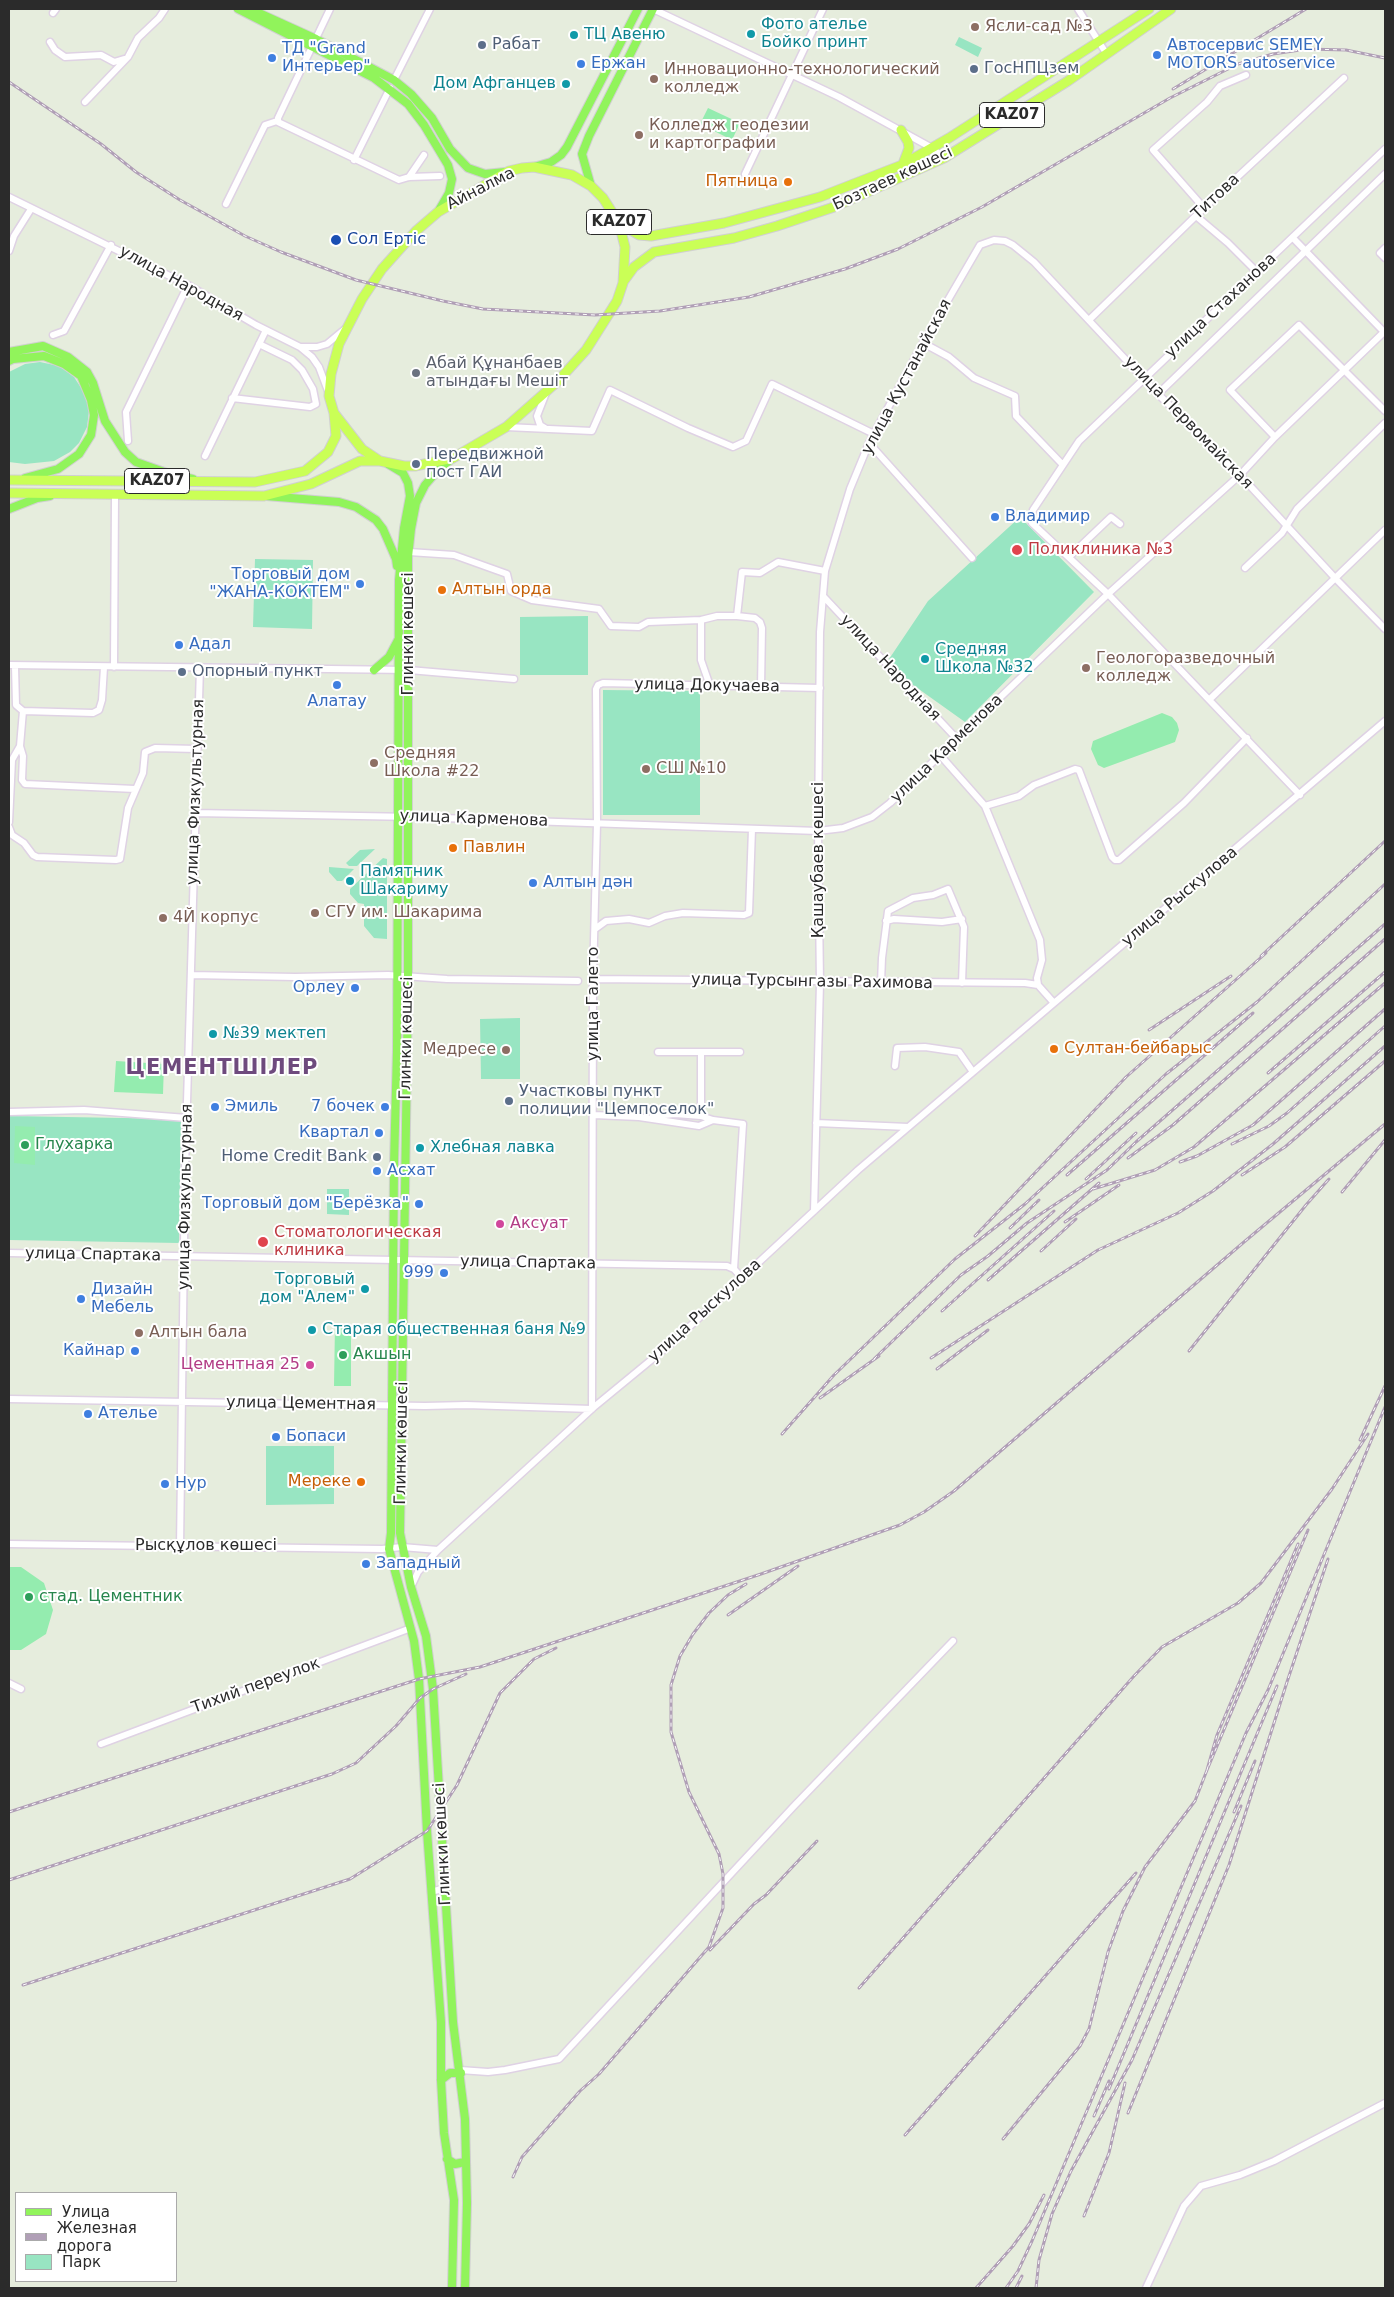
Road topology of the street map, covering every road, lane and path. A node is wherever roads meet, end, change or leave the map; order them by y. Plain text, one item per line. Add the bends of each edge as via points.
1 (165, 9) edge
2 (238, 9) edge
3 (250, 9) edge
4 (330, 9) edge
5 (430, 9) edge
6 (638, 9) edge
7 (653, 9) edge
8 (823, 9) edge
9 (1078, 9) edge
10 (1149, 9) edge
11 (1171, 9) edge
12 (50, 42) dead end
13 (314, 42) junction
14 (1098, 42) junction
15 (1106, 54) junction
16 (128, 57) junction
17 (790, 74) junction
18 (1246, 75) dead end
19 (1344, 78) dead end
20 (394, 80) junction
21 (390, 88) junction
22 (85, 102) dead end
23 (277, 121) junction
24 (901, 130) junction
25 (932, 148) junction
26 (1385, 149) edge
27 (424, 154) dead end
28 (944, 158) junction
29 (354, 160) junction
30 (902, 165) junction
31 (534, 167) junction
32 (509, 171) junction
33 (745, 174) dead end
34 (1385, 174) edge
35 (440, 176) dead end
36 (409, 177) junction
37 (591, 186) junction
38 (9, 197) edge
39 (226, 204) dead end
40 (1204, 208) junction
41 (31, 209) junction
42 (438, 212) junction
43 (1196, 216) junction
44 (619, 223) junction
45 (1293, 238) junction
46 (111, 245) junction
47 (980, 245) joint
48 (1385, 248) edge
49 (9, 251) edge
50 (1305, 252) junction
51 (1385, 258) edge
52 (1257, 272) junction
53 (623, 283) junction
54 (188, 285) junction
55 (1090, 320) junction
56 (348, 326) junction
57 (266, 330) junction
58 (1385, 332) edge
59 (53, 335) dead end
60 (922, 343) junction
61 (259, 344) junction
62 (300, 347) junction
63 (9, 352) edge
64 (9, 362) edge
65 (1346, 371) junction
66 (1144, 378) junction
67 (90, 384) junction
68 (546, 392) junction
69 (1158, 394) junction
70 (329, 396) junction
71 (232, 398) junction
72 (1385, 411) edge
73 (334, 413) junction
74 (1385, 423) edge
75 (506, 426) junction
76 (549, 429) junction
77 (874, 434) junction
78 (1275, 437) junction
79 (128, 441) dead end
80 (869, 442) junction
81 (205, 456) dead end
82 (453, 458) junction
83 (382, 461) junction
84 (1062, 464) junction
85 (1240, 475) junction
86 (12, 480) edge
87 (202, 482) junction
88 (9, 493) edge
89 (67, 494) junction
90 (115, 495) junction
91 (264, 496) junction
92 (9, 509) edge
93 (843, 512) joint
94 (1120, 524) dead end
95 (1286, 525) junction
96 (1385, 530) edge
97 (409, 552) junction
98 (1070, 556) junction
99 (972, 558) dead end
100 (1245, 568) dead end
101 (825, 571) junction
102 (1335, 578) junction
103 (399, 580) junction
104 (1108, 594) junction
105 (823, 596) junction
106 (737, 616) junction
107 (701, 620) junction
108 (1385, 629) edge
109 (399, 638) junction
110 (12, 665) edge
111 (114, 667) junction
112 (200, 667) junction
113 (104, 668) junction
114 (374, 670) junction
115 (400, 670) junction
116 (409, 670) junction
117 (514, 680) dead end
118 (710, 686) junction
119 (761, 687) junction
120 (820, 688) junction
121 (596, 690) joint
122 (1210, 699) junction
123 (22, 711) junction
124 (1385, 721) edge
125 (1247, 738) junction
126 (957, 739) junction
127 (20, 746) junction
128 (197, 749) junction
129 (940, 755) junction
130 (135, 789) junction
131 (1300, 795) junction
132 (985, 806) junction
133 (195, 813) junction
134 (397, 816) junction
135 (408, 817) junction
136 (9, 822) edge
137 (597, 823) junction
138 (9, 826) edge
139 (752, 829) junction
140 (818, 831) junction
141 (962, 919) junction
142 (886, 922) junction
143 (595, 929) junction
144 (190, 975) junction
145 (396, 976) junction
146 (408, 977) junction
147 (593, 979) junction
148 (578, 982) dead end
149 (820, 983) junction
150 (881, 983) junction
151 (962, 984) junction
152 (1035, 984) junction
153 (1054, 1003) junction
154 (658, 1052) dead end
155 (701, 1052) junction
156 (740, 1052) dead end
157 (895, 1066) dead end
158 (973, 1072) junction
159 (9, 1112) edge
160 (594, 1114) junction
161 (701, 1116) junction
162 (187, 1118) junction
163 (647, 1118) junction
164 (713, 1120) junction
165 (816, 1124) junction
166 (908, 1127) junction
167 (814, 1211) junction
168 (9, 1253) edge
169 (184, 1257) junction
170 (394, 1260) junction
171 (406, 1261) junction
172 (592, 1264) junction
173 (734, 1269) junction
174 (743, 1278) junction
175 (9, 1399) edge
176 (183, 1401) junction
177 (392, 1405) junction
178 (401, 1405) junction
179 (592, 1409) junction
180 (9, 1544) edge
181 (180, 1547) junction
182 (402, 1547) junction
183 (389, 1549) junction
184 (438, 1550) junction
185 (411, 1588) junction
186 (411, 1628) junction
187 (953, 1641) dead end
188 (427, 1642) junction
189 (415, 1646) junction
190 (9, 1683) edge
191 (21, 1689) dead end
192 (101, 1744) dead end
193 (445, 1888) junction
194 (431, 1892) junction
195 (460, 2071) junction
196 (441, 2080) junction
197 (1385, 2103) edge
198 (447, 2159) junction
199 (465, 2162) junction
200 (452, 2288) edge
201 (465, 2288) edge
202 (1146, 2288) edge

1 - 16 street via 138,38
2 - 13 main road
3 - 13 main road
4 - 13 street
5 - 20 street
6 - 31 main road via 567,147 551,162
7 - 17 street
7 - 37 main road via 582,154
8 - 17 street
9 - 14 street
10 - 14 highway, Бозтаев көшесі / KAZ07
11 - 15 highway, Бозтаев көшесі / KAZ07
12 - 16 street via 65,57 101,55 114,62
13 - 20 main road
13 - 21 main road
13 - 23 street
14 - 15 street
14 - 25 highway, Бозтаев көшесі / KAZ07
15 - 28 highway, Бозтаев көшесі / KAZ07
16 - 22 street
17 - 24 street
17 - 33 street
18 - 40 street via 1220,86 1207,102 1153,150
19 - 40 street, Титова
20 - 32 main road via 432,118 450,149 468,168 485,174
21 - 29 street
21 - 42 main road via 424,124 448,165 452,179 449,193
23 - 29 street
23 - 39 street via 265,125
24 - 25 street
24 - 30 highway via 909,148
25 - 28 street
25 - 30 highway, Бозтаев көшесі / KAZ07
26 - 45 street, улица Стаханова
27 - 36 street
28 - 53 highway, Бозтаев көшесі / KAZ07 via 834,207 785,223 734,238 654,252 634,267
29 - 36 street via 399,180
30 - 44 highway, Бозтаев көшесі / KAZ07 via 820,197 724,223 651,236 640,235
31 - 32 highway, Айналма / KAZ07
31 - 37 highway, Айналма / KAZ07 via 572,175
32 - 42 highway, Айналма / KAZ07
34 - 50 street
35 - 36 street
37 - 44 highway, Айналма / KAZ07
38 - 41 street, улица Народная
40 - 43 street, Титова
41 - 46 street, улица Народная
41 - 49 street via 14,236
42 - 56 highway, Айналма / KAZ07 via 382,269
43 - 52 street
43 - 55 street, Титова
44 - 53 highway, Айналма / KAZ07 via 625,247
45 - 50 street
45 - 52 street, улица Стаханова
46 - 54 street, улица Народная
46 - 59 street via 64,331
47 - 55 street, улица Первомайская via 994,240 1013,245
47 - 60 street, улица Кустанайская
48 - 51 street via 1380,253
50 - 58 street
50 - 69 street
52 - 66 street, улица Стаханова
53 - 68 highway, Айналма / KAZ07 via 616,301 586,350
54 - 57 street, улица Народная
54 - 79 street via 126,412
55 - 66 street, улица Первомайская
56 - 62 street via 327,344
56 - 70 highway, Айналма / KAZ07 via 334,359
57 - 61 street
57 - 62 street, улица Народная
58 - 65 street, улица Карменова
60 - 77 street, улица Кустанайская
60 - 84 street via 949,357 974,378 1015,396 1016,416
61 - 71 street
61 - 71 street via 297,365 313,390 316,404 310,407
62 - 70 street, улица Народная via 319,367
63 - 67 main road via 43,346 68,357 87,372
64 - 67 main road via 44,356 64,364
65 - 72 street
65 - 78 street, улица Карменова
65 - 78 street via 1299,325 1230,390
66 - 69 street, улица Первомайская
66 - 84 street, улица Стаханова via 1078,441
67 - 86 main road via 94,415 91,435 79,454 58,469
67 - 87 main road via 105,421 125,452 136,462
68 - 75 highway, Айналма / KAZ07
68 - 76 street via 537,416 540,425
69 - 85 street, улица Первомайская
70 - 73 highway, Айналма / KAZ07
71 - 81 street
73 - 83 highway, Айналма / KAZ07 via 362,449
73 - 87 highway, KAZ07 via 336,436 328,452 305,471 255,482
74 - 95 street via 1297,510
75 - 76 street
75 - 82 highway, Айналма / KAZ07
76 - 77 street via 592,431 610,390 734,447 746,440 772,384
77 - 80 street, улица Кустанайская
78 - 85 street, улица Карменова
80 - 93 street, улица Кустанайская
80 - 99 street
82 - 83 highway, Айналма / KAZ07 via 415,466
82 - 97 main road, Глинки көшесі via 425,485 416,503
83 - 91 highway, KAZ07 via 360,461 311,484
83 - 103 main road, Глинки көшесі via 403,474 410,496
84 - 98 street, улица Стаханова via 1032,510 1031,517 1032,523
85 - 95 street, улица Первомайская
85 - 104 street, улица Карменова
86 - 87 highway, KAZ07
88 - 89 highway, KAZ07
89 - 90 highway, KAZ07
89 - 92 main road via 37,498
90 - 91 highway, KAZ07
90 - 111 street
91 - 103 main road via 339,502 356,507 376,520 383,529 396,559
93 - 101 street, Қашаубаев көшесі
94 - 98 street via 1112,517
95 - 100 street via 1282,533
95 - 102 street, улица Первомайская
96 - 102 street
97 - 107 street via 454,556 507,574 511,591 532,600 599,609 611,626 639,627 648,622
97 - 116 main road, Глинки көшесі
98 - 104 street
101 - 105 street, Қашаубаев көшесі
101 - 106 street via 778,562 760,573 742,572
102 - 108 street, улица Первомайская
102 - 122 street
103 - 109 main road, Глинки көшесі
104 - 122 street
104 - 126 street, улица Карменова
105 - 120 street, Қашаубаев көшесі
105 - 126 street, улица Народная
106 - 107 street
106 - 119 street via 755,618 760,622
107 - 118 street via 701,660
109 - 114 main road via 389,657
109 - 115 main road, Глинки көшесі
110 - 113 street
110 - 123 street via 16,705
111 - 112 street
111 - 113 street
112 - 114 street
112 - 128 street, улица Физкультурная
113 - 123 street via 102,700 97,711
114 - 115 street
115 - 116 street
115 - 134 main road, Глинки көшесі
116 - 117 street
116 - 135 main road, Глинки көшесі
118 - 119 street, улица Докучаева
118 - 121 street, улица Докучаева via 603,683
119 - 120 street, улица Докучаева
120 - 140 street, Қашаубаев көшесі
121 - 137 street, улица Галето
122 - 125 street
123 - 127 street
124 - 131 street, улица Рыскулова
125 - 131 street
125 - 132 street via 1184,803 1119,860 1112,857 1079,770 1034,785 1019,796
126 - 129 street, улица Карменова
127 - 130 street via 25,784
127 - 136 street via 12,760
128 - 130 street via 155,748 145,752 143,773
128 - 133 street, улица Физкультурная
129 - 132 street
129 - 140 street, улица Карменова via 872,817 843,828
130 - 138 street via 128,808 120,859 109,862 37,857 12,835
131 - 153 street, улица Рыскулова
132 - 152 street via 1040,940 1042,960
133 - 134 street, улица Карменова
133 - 144 street, улица Физкультурная
134 - 135 street, улица Карменова
134 - 145 main road, Глинки көшесі
135 - 137 street, улица Карменова
135 - 146 main road, Глинки көшесі
137 - 139 street, улица Карменова
137 - 143 street, улица Галето
139 - 140 street, улица Карменова
139 - 143 street via 749,913 683,913 650,923 606,921
140 - 149 street, Қашаубаев көшесі
141 - 142 street via 942,922 894,919
141 - 142 street via 948,889 892,908
141 - 151 street
142 - 150 street
143 - 147 street, улица Галето
144 - 145 street
144 - 162 street, улица Физкультурная
145 - 146 street
145 - 170 main road, Глинки көшесі
146 - 148 street
146 - 171 main road, Глинки көшесі
147 - 149 street, улица Турсынгазы Рахимова
147 - 160 street, улица Галето
149 - 150 street, улица Турсынгазы Рахимова
149 - 165 street, Қашаубаев көшесі
150 - 151 street, улица Турсынгазы Рахимова
151 - 152 street, улица Турсынгазы Рахимова
152 - 153 street
153 - 158 street, улица Рыскулова
154 - 155 street
155 - 156 street
155 - 161 street
157 - 158 street via 897,1048 925,1046 958,1052
158 - 166 street, улица Рыскулова
159 - 162 street via 91,1110
160 - 163 street
160 - 172 street, улица Галето
161 - 163 street via 675,1114
161 - 164 street
162 - 169 street, улица Физкультурная
163 - 164 street via 699,1126
164 - 173 street via 743,1124
165 - 166 street
165 - 167 street, Қашаубаев көшесі
166 - 167 street, улица Рыскулова
167 - 174 street, улица Рыскулова
168 - 169 street, улица Спартака
169 - 170 street, улица Спартака
169 - 176 street, улица Физкультурная
170 - 171 street, улица Спартака
170 - 177 main road, Глинки көшесі
171 - 172 street, улица Спартака
171 - 178 main road, Глинки көшесі
172 - 173 street, улица Спартака via 727,1266
172 - 179 street, улица Галето
173 - 174 street
174 - 179 street, улица Рыскулова
175 - 176 street, улица Цементная
176 - 177 street, улица Цементная
176 - 181 street, улица Физкультурная
177 - 178 street, улица Цементная
177 - 183 main road, Глинки көшесі
178 - 179 street, улица Цементная
178 - 182 main road, Глинки көшесі
179 - 184 street, улица Рыскулова
180 - 181 street, Рысқұлов көшесі
181 - 183 street, Рысқұлов көшесі
182 - 183 street, Рысқұлов көшесі
182 - 184 street
182 - 185 main road, Глинки көшесі
183 - 186 main road, Глинки көшесі
184 - 185 street, улица Рыскулова via 418,1572
185 - 188 main road, Глинки көшесі
186 - 189 main road, Глинки көшесі
186 - 192 street, Тихий переулок
187 - 195 street via 794,1806 559,2059 496,2071
188 - 189 street
188 - 193 main road, Глинки көшесі via 433,1689
189 - 194 main road, Глинки көшесі
190 - 191 street
193 - 194 street
193 - 195 main road, Глинки көшесі via 453,2022
194 - 196 main road, Глинки көшесі via 441,2022
195 - 196 main road
195 - 199 main road, Глинки көшесі
196 - 198 main road, Глинки көшесі
197 - 202 street via 1274,2161 1201,2186 1184,2206
198 - 199 main road via 455,2164
198 - 200 main road, Глинки көшесі via 454,2200
199 - 201 main road, Глинки көшесі

